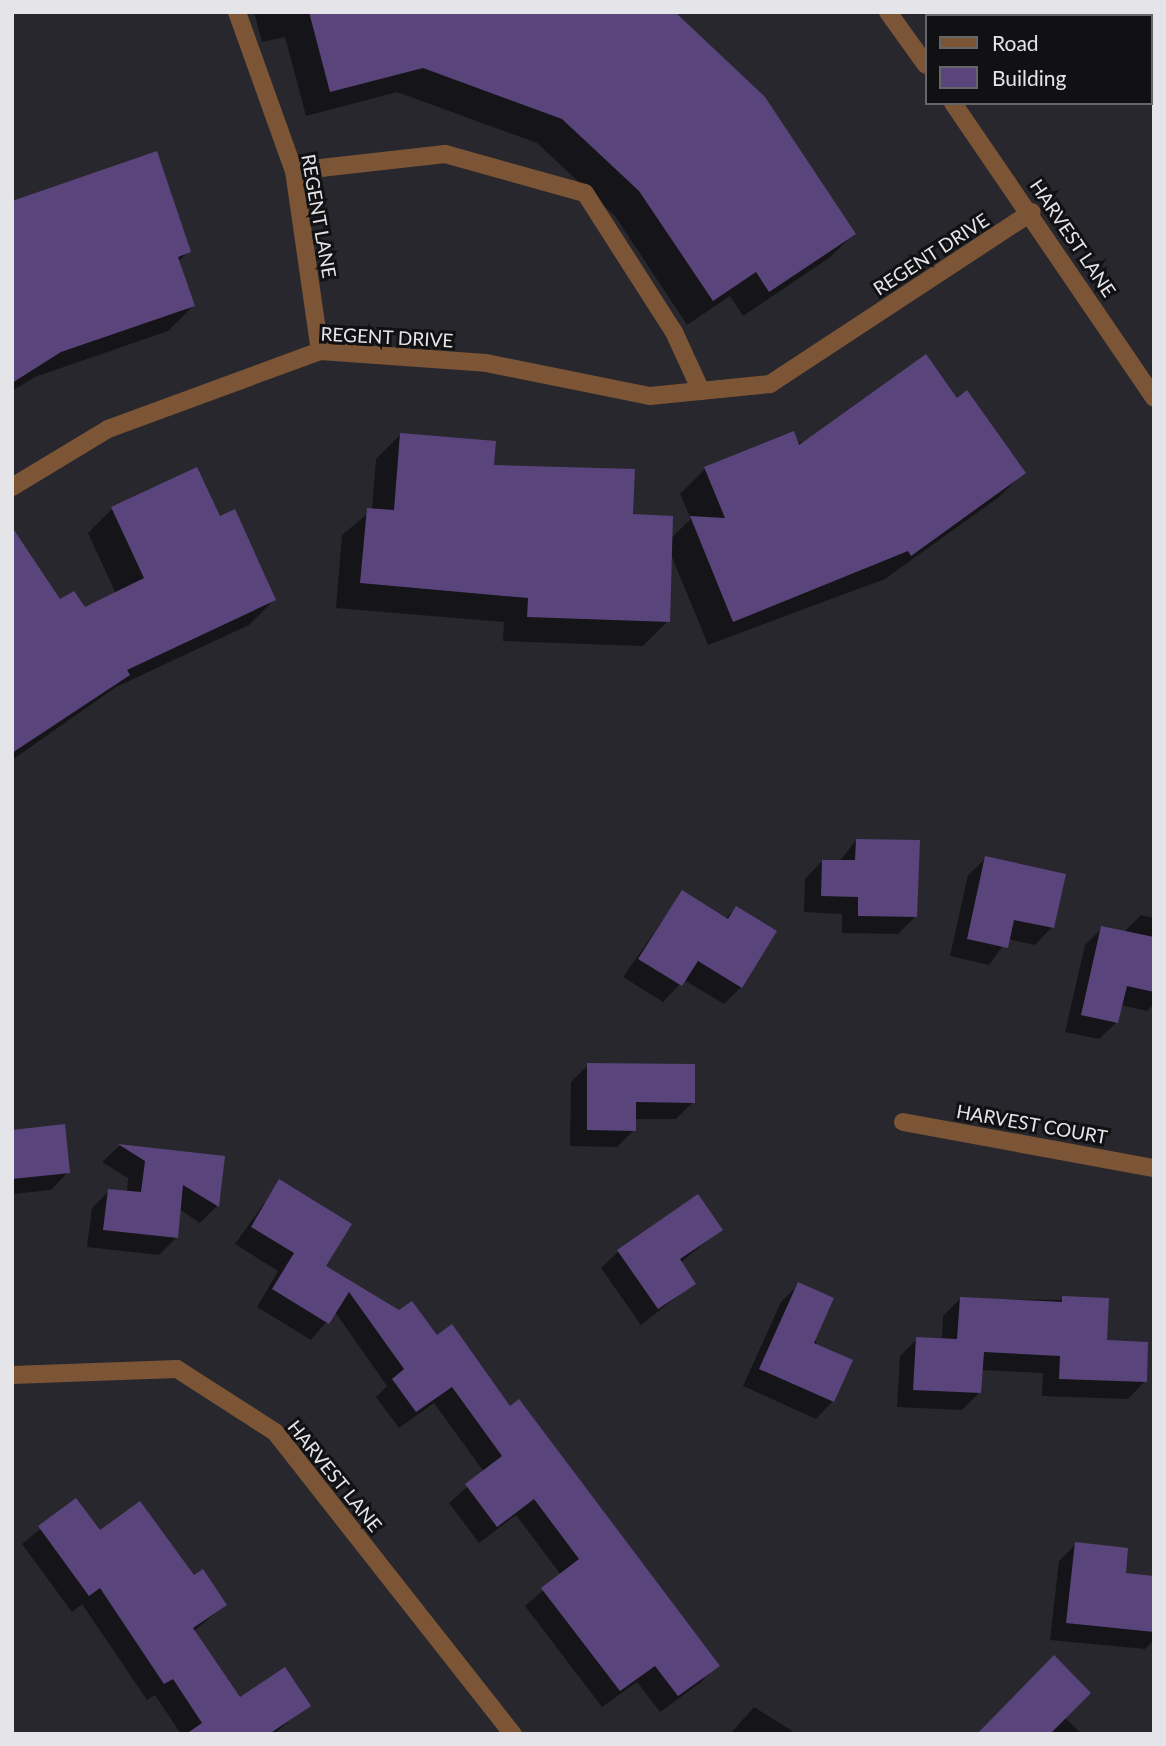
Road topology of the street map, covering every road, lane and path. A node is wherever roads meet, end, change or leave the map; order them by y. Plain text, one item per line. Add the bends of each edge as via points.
1 (237, 12) edge
2 (888, 12) edge
3 (925, 64) edge
4 (954, 105) edge
5 (294, 171) junction
6 (1032, 212) junction
7 (320, 351) junction
8 (701, 391) junction
9 (1154, 398) edge
10 (12, 487) edge
11 (903, 1122) dead end
12 (1154, 1168) edge
13 (12, 1375) edge
14 (513, 1734) edge

1 - 5 street, REGENT LANE
2 - 3 street
4 - 6 street, HARVEST LANE
5 - 7 street, REGENT LANE
5 - 8 street via 445,154 584,193 674,332
6 - 8 street, REGENT DRIVE via 771,384
6 - 9 street, HARVEST LANE
7 - 8 street, REGENT DRIVE via 486,363 650,396
7 - 10 street, REGENT DRIVE via 108,429
11 - 12 street, HARVEST COURT
13 - 14 street, HARVEST LANE via 177,1369 275,1432

